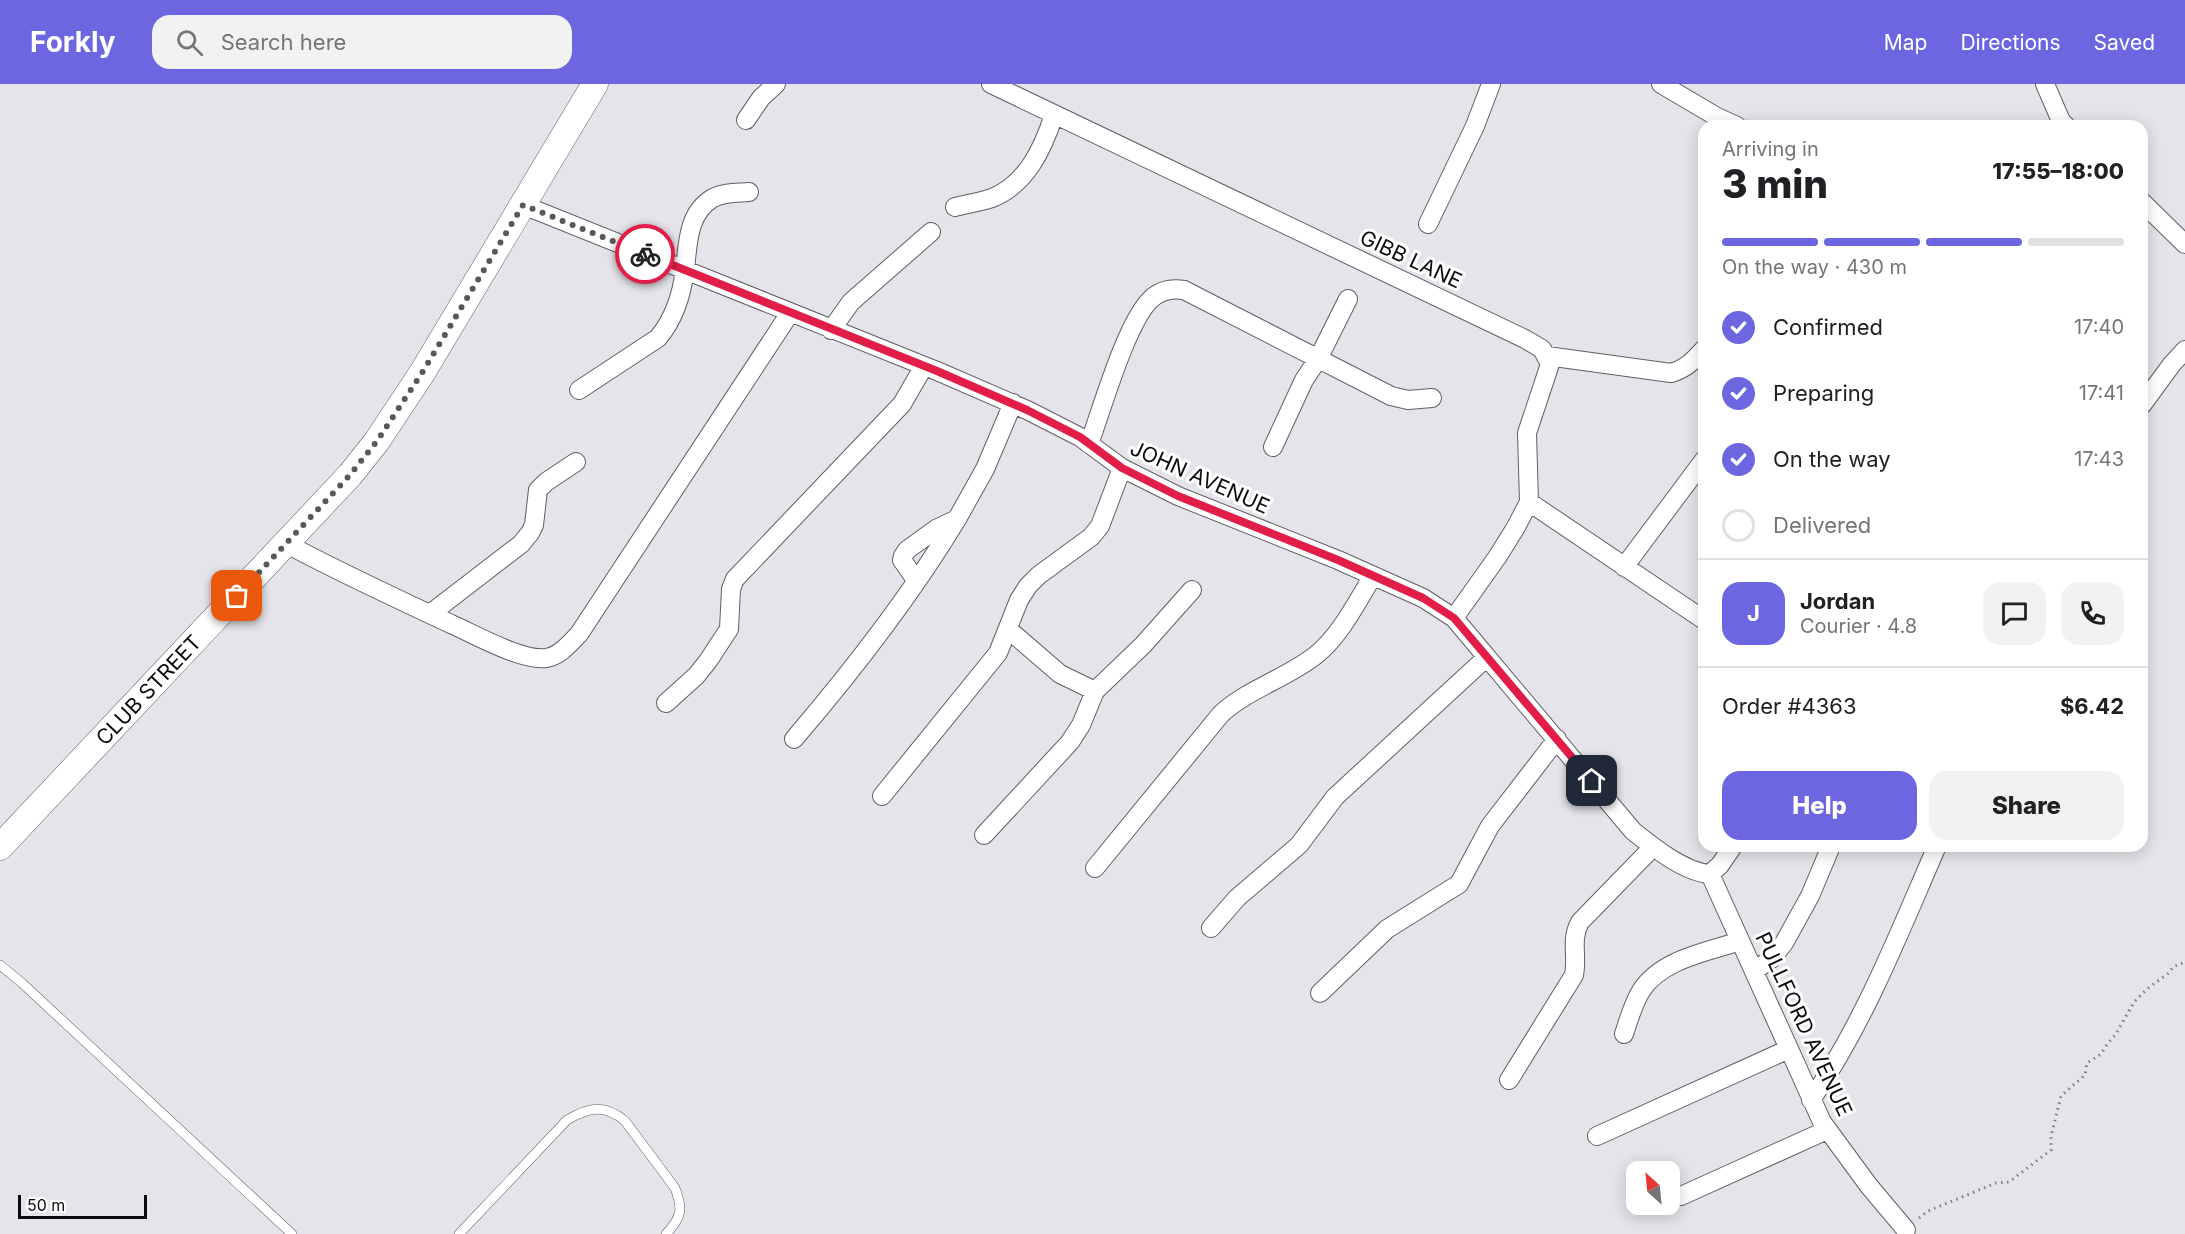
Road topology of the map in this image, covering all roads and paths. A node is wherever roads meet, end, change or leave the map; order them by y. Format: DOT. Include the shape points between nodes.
graph roads {
  1 [pos="595,84"];
  2 [pos="776,84"];
  3 [pos="991,84"];
  4 [pos="1491,84"];
  5 [pos="1661,84"];
  6 [pos="2045,84"];
  7 [pos="1023,91"];
  8 [pos="1054,114"];
  9 [pos="746,120"];
  10 [pos="1724,120"];
  11 [pos="2058,120"];
  12 [pos="750,192"];
  13 [pos="523,205"];
  14 [pos="955,207"];
  15 [pos="2148,208"];
  16 [pos="1428,224"];
  17 [pos="931,232"];
  18 [pos="2185,244"];
  19 [pos="685,270"];
  20 [pos="1348,299"];
  21 [pos="790,312"];
  22 [pos="831,330"];
  23 [pos="2185,350"];
  24 [pos="1698,355"];
  25 [pos="1547,356"];
  26 [pos="1318,359"];
  27 [pos="924,366"];
  28 [pos="579,390"];
  29 [pos="2148,397"];
  30 [pos="1432,398"];
  31 [pos="1013,404"];
  32 [pos="1089,444"];
  33 [pos="1273,447"];
  34 [pos="576,462"];
  35 [pos="1122,468"];
  36 [pos="1698,468"];
  37 [pos="1529,502"];
  38 [pos="957,519"];
  39 [pos="285,543"];
  40 [pos="1624,567"];
  41 [pos="1373,576"];
  42 [pos="916,580"];
  43 [pos="1192,590"];
  44 [pos="430,614"];
  45 [pos="1698,616"];
  46 [pos="1454,618"];
  47 [pos="1009,630"];
  48 [pos="1487,657"];
  49 [pos="1095,691"];
  50 [pos="666,703"];
  51 [pos="794,739"];
  52 [pos="1557,739"];
  53 [pos="882,796"];
  54 [pos="984,835"];
  55 [pos="0,847"];
  56 [pos="1653,847"];
  57 [pos="1728,852"];
  58 [pos="1828,852"];
  59 [pos="1933,852"];
  60 [pos="1095,868"];
  61 [pos="1710,874"];
  62 [pos="1212,928"];
  63 [pos="1740,940"];
  64 [pos="2185,962"];
  65 [pos="0,965"];
  66 [pos="1754,971"];
  67 [pos="1320,993"];
  68 [pos="1624,1034"];
  69 [pos="1789,1049"];
  70 [pos="1509,1080"];
  71 [pos="1811,1100"];
  72 [pos="1827,1130"];
  73 [pos="1597,1136"];
  74 [pos="1681,1196"];
  75 [pos="1906,1230"];
  76 [pos="292,1234"];
  77 [pos="459,1234"];
  78 [pos="666,1234"];
  1 -- 13 [label="main road, CLUB STREET"];
  2 -- 9 [label="street"];
  3 -- 7 [label="street, GIBB LANE"];
  4 -- 16 [label="street"];
  5 -- 10 [label="street"];
  6 -- 11 [label="street"];
  7 -- 8 [label="street, GIBB LANE"];
  8 -- 14 [label="street" via="1046,140 1020,179 992,198"];
  8 -- 25 [label="street, GIBB LANE" via="1506,329 1534,343"];
  12 -- 19 [label="street" via="723,194 703,206 691,229"];
  13 -- 19 [label="street, JOHN AVENUE"];
  13 -- 39 [label="main road, CLUB STREET" via="383,432 350,475"];
  15 -- 18 [label="street"];
  17 -- 22 [label="street" via="851,302"];
  19 -- 21 [label="street, JOHN AVENUE"];
  19 -- 28 [label="street" via="677,306 658,338"];
  20 -- 26 [label="street"];
  21 -- 22 [label="street, JOHN AVENUE"];
  21 -- 44 [label="street" via="579,634 564,649 548,657 527,656"];
  22 -- 27 [label="street, JOHN AVENUE"];
  23 -- 29 [label="street"];
  24 -- 25 [label="street" via="1671,373"];
  25 -- 37 [label="street" via="1549,371 1527,433"];
  26 -- 30 [label="street" via="1391,396 1408,400"];
  26 -- 32 [label="street" via="1184,290 1159,292 1149,300 1136,322"];
  26 -- 33 [label="street"];
  27 -- 31 [label="street, JOHN AVENUE"];
  27 -- 50 [label="street" via="902,404 735,579 729,629 696,676"];
  31 -- 32 [label="street, JOHN AVENUE"];
  31 -- 38 [label="street" via="985,469"];
  32 -- 35 [label="street, JOHN AVENUE"];
  34 -- 44 [label="street" via="537,490 534,525 522,544"];
  35 -- 41 [label="street, JOHN AVENUE" via="1178,496"];
  35 -- 47 [label="street" via="1100,526 1028,586"];
  36 -- 40 [label="street"];
  37 -- 40 [label="street"];
  37 -- 46 [label="street" via="1498,556"];
  38 -- 42 [label="street"];
  38 -- 42 [label="street" via="904,553 902,560"];
  39 -- 44 [label="street"];
  39 -- 55 [label="main road, CLUB STREET"];
  40 -- 45 [label="street"];
  41 -- 46 [label="street, JOHN AVENUE" via="1435,604"];
  41 -- 60 [label="street" via="1338,632 1317,653 1221,714"];
  42 -- 51 [label="street" via="839,687"];
  43 -- 49 [label="street"];
  46 -- 48 [label="street, JOHN AVENUE"];
  47 -- 49 [label="street" via="1060,674"];
  47 -- 53 [label="street" via="998,653"];
  48 -- 52 [label="street, JOHN AVENUE"];
  48 -- 62 [label="street" via="1335,797 1299,845 1237,898"];
  49 -- 54 [label="street" via="1070,742"];
  52 -- 56 [label="street, JOHN AVENUE" via="1622,819"];
  52 -- 67 [label="street" via="1484,835 1462,881 1387,929"];
  56 -- 61 [label="street, JOHN AVENUE" via="1690,868"];
  56 -- 70 [label="street" via="1580,922 1573,938 1574,975"];
  57 -- 61 [label="street"];
  58 -- 66 [label="street" via="1784,943"];
  59 -- 71 [label="street" via="1874,992 1849,1041"];
  61 -- 63 [label="street, PULLFORD AVENUE"];
  63 -- 66 [label="street, PULLFORD AVENUE"];
  63 -- 68 [label="street" via="1661,971 1640,994"];
  64 -- 75 [label="path" via="2173,967 2134,1002 2102,1054 2087,1063 2085,1075 2061,1096 2051,1150 2008,1182 1996,1183 1928,1211"];
  65 -- 76 [label="lane"];
  66 -- 69 [label="street, PULLFORD AVENUE"];
  69 -- 71 [label="street, PULLFORD AVENUE"];
  69 -- 73 [label="street"];
  71 -- 72 [label="street, PULLFORD AVENUE"];
  72 -- 74 [label="street"];
  72 -- 75 [label="street, PULLFORD AVENUE"];
  77 -- 78 [label="lane" via="567,1120 597,1108 615,1113 625,1121 675,1188 680,1215"];
}
